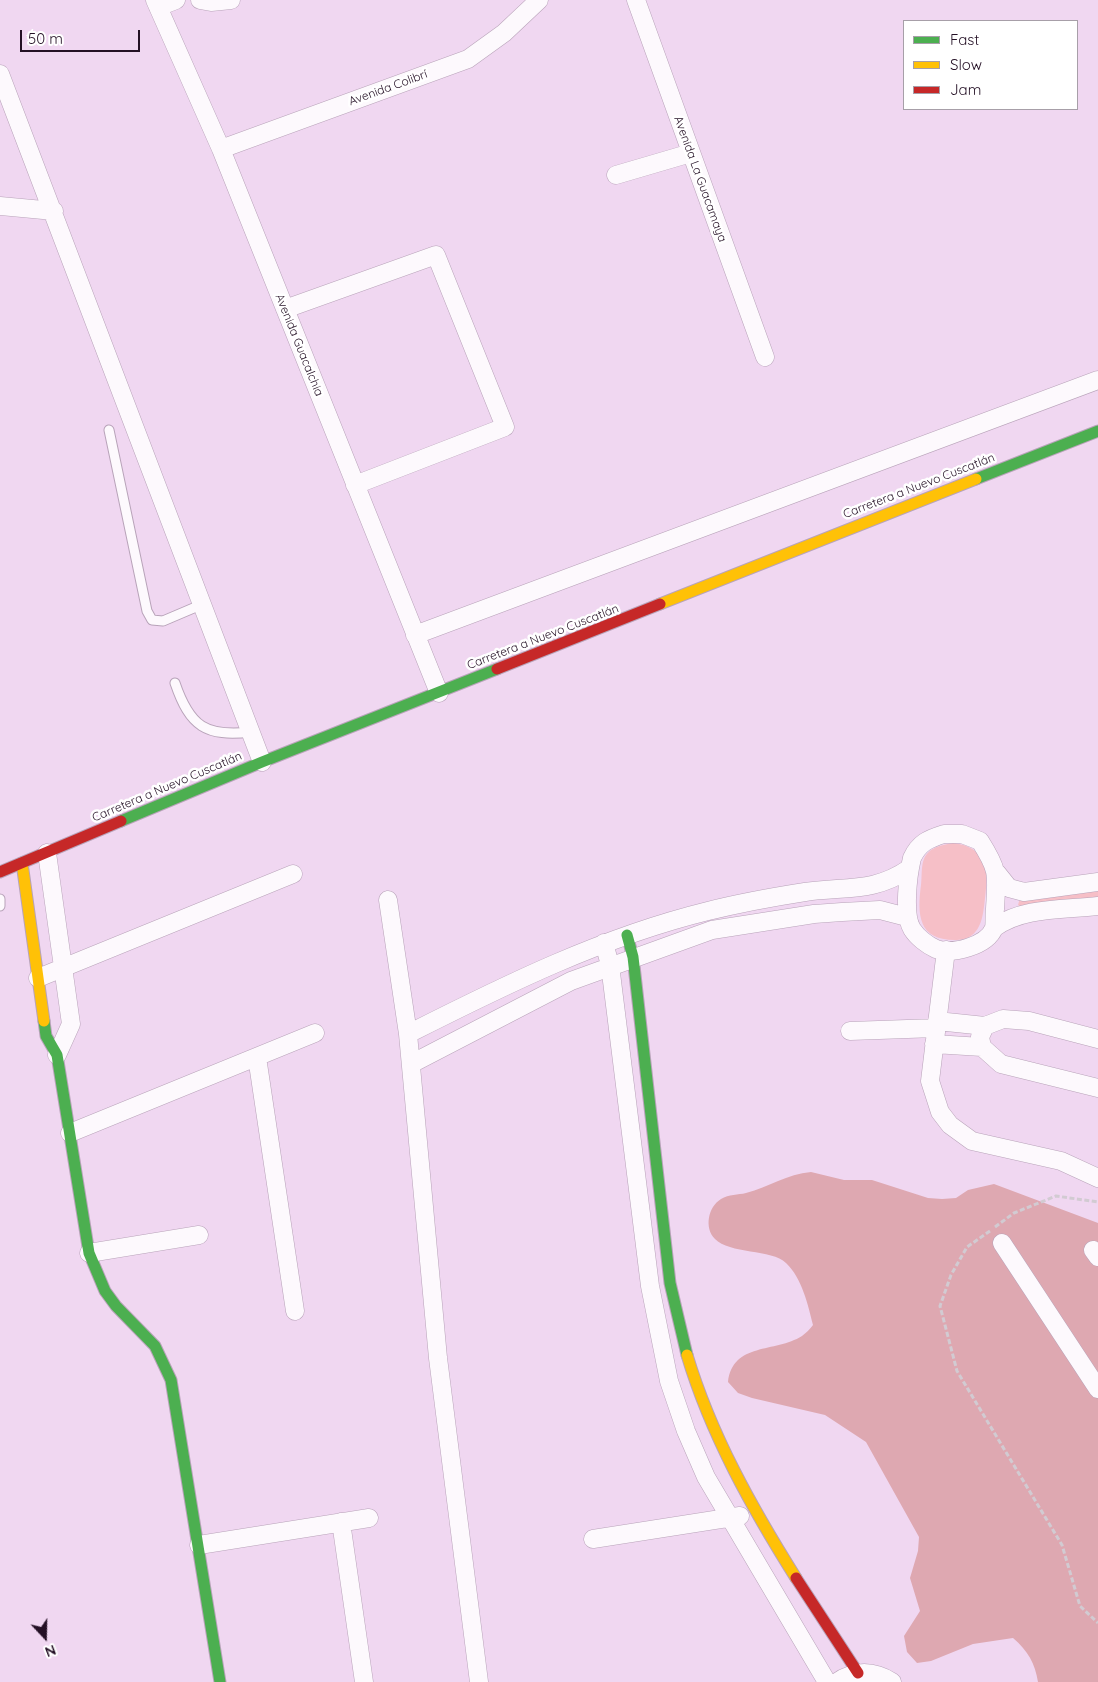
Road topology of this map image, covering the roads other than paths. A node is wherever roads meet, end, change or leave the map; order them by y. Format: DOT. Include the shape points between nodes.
graph roads {
  1 [pos="176,0"];
  2 [pos="200,0"];
  3 [pos="231,0"];
  4 [pos="539,0"];
  5 [pos="636,0"];
  6 [pos="156,3"];
  7 [pos="1,73"];
  8 [pos="221,149"];
  9 [pos="691,153"];
  10 [pos="616,175"];
  11 [pos="0,206"];
  12 [pos="54,211"];
  13 [pos="285,309"];
  14 [pos="765,357"];
  15 [pos="1098,380"];
  16 [pos="109,430"];
  17 [pos="1098,431"];
  18 [pos="355,485"];
  19 [pos="204,604"];
  20 [pos="415,635"];
  21 [pos="176,683"];
  22 [pos="439,693"];
  23 [pos="251,732"];
  24 [pos="262,762"];
  25 [pos="47,853"];
  26 [pos="22,863"];
  27 [pos="910,868"];
  28 [pos="0,872"];
  29 [pos="293,874"];
  30 [pos="997,874"];
  31 [pos="1098,882"];
  32 [pos="0,899"];
  33 [pos="388,900"];
  34 [pos="0,906"];
  35 [pos="1098,906"];
  36 [pos="907,917"];
  37 [pos="994,928"];
  38 [pos="627,935"];
  39 [pos="604,943"];
  40 [pos="946,950"];
  41 [pos="633,957"];
  42 [pos="610,965"];
  43 [pos="63,968"];
  44 [pos="38,978"];
  45 [pos="985,1026"];
  46 [pos="850,1031"];
  47 [pos="936,1031"];
  48 [pos="315,1033"];
  49 [pos="408,1034"];
  50 [pos="1098,1038"];
  51 [pos="982,1046"];
  52 [pos="57,1054"];
  53 [pos="257,1056"];
  54 [pos="412,1064"];
  55 [pos="1098,1088"];
  56 [pos="70,1133"];
  57 [pos="1098,1178"];
  58 [pos="199,1235"];
  59 [pos="1002,1243"];
  60 [pos="90,1253"];
  61 [pos="295,1311"];
  62 [pos="1098,1389"];
  63 [pos="758,1513"];
  64 [pos="369,1518"];
  65 [pos="730,1518"];
  66 [pos="342,1522"];
  67 [pos="592,1539"];
  68 [pos="199,1545"];
  69 [pos="858,1673"];
  70 [pos="220,1682"];
  71 [pos="364,1682"];
  72 [pos="479,1682"];
  73 [pos="827,1682"];
  74 [pos="837,1682"];
  75 [pos="892,1682"];
  1 -- 6 [label="street"];
  2 -- 3 [label="street"];
  4 -- 8 [label="street, Avenida Colibrí" via="504,33 468,59"];
  5 -- 9 [label="street, Avenida La Guacamaya"];
  6 -- 8 [label="street, Avenida Guacalchia"];
  7 -- 12 [label="street"];
  8 -- 13 [label="street, Avenida Guacalchia"];
  9 -- 10 [label="street"];
  9 -- 14 [label="street, Avenida La Guacamaya"];
  11 -- 12 [label="street"];
  12 -- 19 [label="street"];
  13 -- 18 [label="street, Avenida Guacalchia"];
  13 -- 18 [label="street" via="436,255 505,427"];
  15 -- 20 [label="street"];
  16 -- 19 [label="lane" via="147,611 152,620 163,621"];
  17 -- 22 [label="street, Carretera a Nuevo Cuscatlán"];
  18 -- 20 [label="street, Avenida Guacalchia"];
  19 -- 23 [label="street"];
  20 -- 22 [label="street, Avenida Guacalchia"];
  21 -- 23 [label="lane" via="180,697 198,723 209,731 226,734"];
  22 -- 24 [label="street, Carretera a Nuevo Cuscatlán"];
  23 -- 24 [label="street"];
  24 -- 25 [label="street, Carretera a Nuevo Cuscatlán"];
  25 -- 26 [label="street, Carretera a Nuevo Cuscatlán"];
  25 -- 43 [label="street"];
  26 -- 28 [label="street, Carretera a Nuevo Cuscatlán"];
  26 -- 44 [label="street"];
  27 -- 30 [label="street" via="916,849 926,839 962,834 980,841"];
  27 -- 36 [label="street"];
  27 -- 38 [label="street" via="894,879 874,886 806,892 708,911"];
  29 -- 43 [label="street"];
  30 -- 31 [label="street" via="1010,888 1024,892"];
  30 -- 37 [label="street"];
  32 -- 34 [label="lane"];
  33 -- 49 [label="street"];
  35 -- 37 [label="street" via="1024,914 1005,919"];
  36 -- 40 [label="street" via="918,937 936,949"];
  36 -- 41 [label="street" via="880,910 766,920 712,930"];
  37 -- 40 [label="street" via="977,943"];
  38 -- 39 [label="street"];
  38 -- 41 [label="street"];
  39 -- 42 [label="street"];
  39 -- 49 [label="street" via="524,976"];
  40 -- 47 [label="street"];
  41 -- 42 [label="street"];
  41 -- 63 [label="street" via="651,1131 678,1323 710,1421"];
  42 -- 54 [label="street" via="536,998"];
  42 -- 65 [label="street" via="657,1328 669,1381 686,1431 706,1477"];
  43 -- 44 [label="street"];
  43 -- 52 [label="street" via="71,1024"];
  44 -- 52 [label="street" via="46,1036"];
  45 -- 47 [label="street"];
  45 -- 50 [label="street" via="1003,1019 1029,1021"];
  45 -- 51 [label="street" via="980,1036"];
  46 -- 47 [label="street"];
  47 -- 51 [label="street"];
  47 -- 57 [label="street" via="930,1081 940,1112 950,1125 972,1141 1060,1161"];
  48 -- 53 [label="street"];
  49 -- 54 [label="street"];
  51 -- 55 [label="street" via="1001,1064"];
  52 -- 56 [label="street"];
  53 -- 56 [label="street"];
  53 -- 61 [label="street"];
  54 -- 72 [label="street" via="438,1358"];
  56 -- 60 [label="street"];
  58 -- 60 [label="street"];
  59 -- 62 [label="street"];
  60 -- 68 [label="street" via="104,1291 155,1346 171,1380"];
  63 -- 65 [label="street"];
  63 -- 69 [label="street"];
  64 -- 66 [label="street"];
  65 -- 67 [label="street"];
  65 -- 73 [label="street"];
  66 -- 68 [label="street"];
  66 -- 71 [label="street"];
  68 -- 70 [label="street"];
  69 -- 74 [label="street"];
  69 -- 75 [label="street" via="880,1676"];
}
